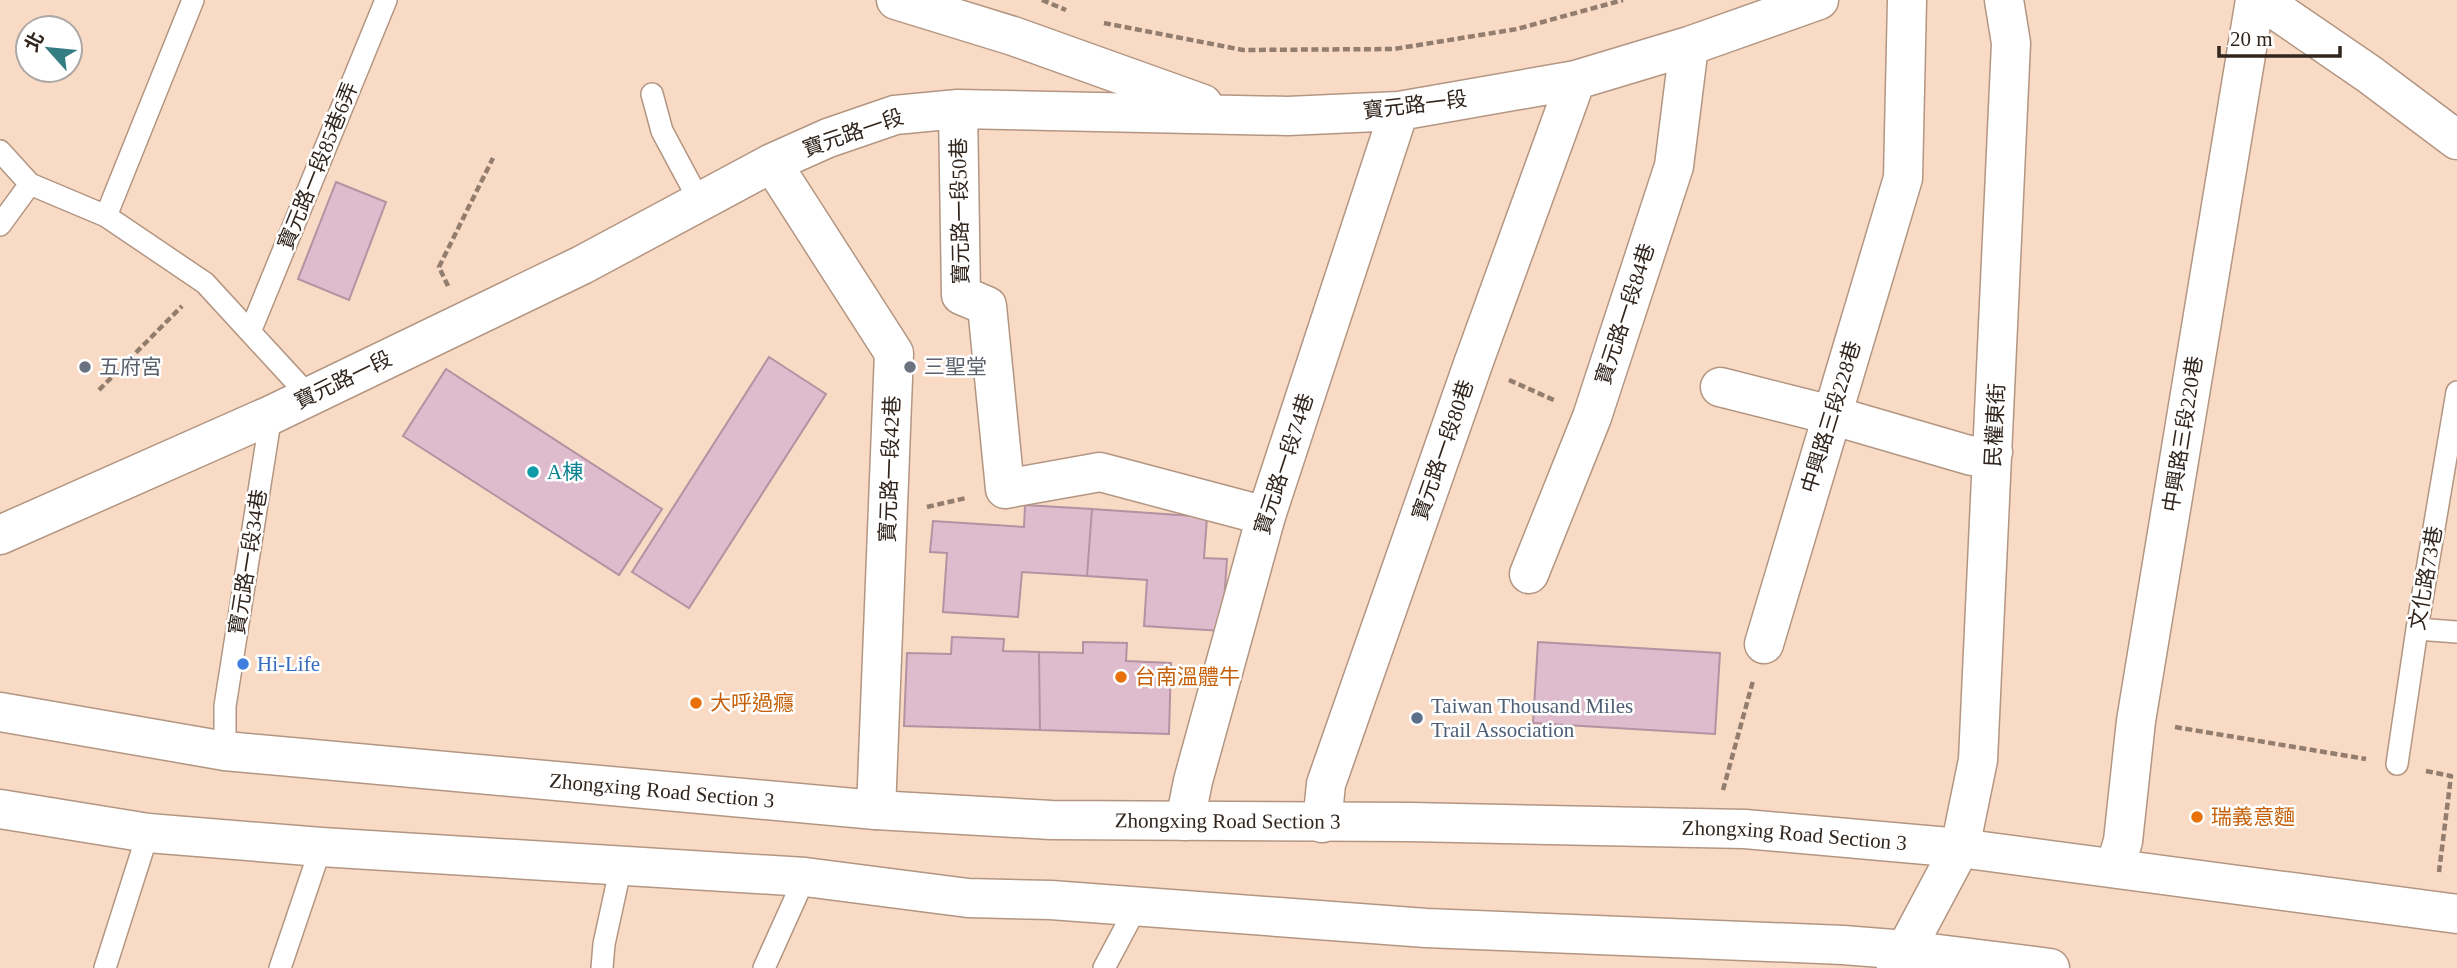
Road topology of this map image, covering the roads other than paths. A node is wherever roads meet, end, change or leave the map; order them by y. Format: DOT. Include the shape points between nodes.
graph roads {
  1 [pos="193,0"];
  2 [pos="386,0"];
  3 [pos="897,0"];
  4 [pos="1819,0"];
  5 [pos="1906,0"];
  6 [pos="2004,0"];
  7 [pos="2255,0"];
  8 [pos="2261,0"];
  9 [pos="1689,46"];
  10 [pos="1576,80"];
  11 [pos="652,94"];
  12 [pos="957,109"];
  13 [pos="1399,111"];
  14 [pos="1233,115"];
  15 [pos="2457,140"];
  16 [pos="0,151"];
  17 [pos="772,163"];
  18 [pos="30,184"];
  19 [pos="700,202"];
  20 [pos="106,216"];
  21 [pos="0,225"];
  22 [pos="250,332"];
  23 [pos="1720,387"];
  24 [pos="2457,392"];
  25 [pos="309,396"];
  26 [pos="271,415"];
  27 [pos="1831,415"];
  28 [pos="1993,452"];
  29 [pos="1266,516"];
  30 [pos="0,535"];
  31 [pos="1529,574"];
  32 [pos="2417,629"];
  33 [pos="2457,632"];
  34 [pos="1764,643"];
  35 [pos="0,712"];
  36 [pos="0,738"];
  37 [pos="149,739"];
  38 [pos="225,751"];
  39 [pos="2397,764"];
  40 [pos="0,809"];
  41 [pos="876,810"];
  42 [pos="1185,821"];
  43 [pos="1322,823"];
  44 [pos="149,833"];
  45 [pos="321,847"];
  46 [pos="1960,848"];
  47 [pos="621,866"];
  48 [pos="2115,868"];
  49 [pos="805,877"];
  50 [pos="1137,906"];
  51 [pos="2457,914"];
  52 [pos="1901,959"];
  53 [pos="105,968"];
  54 [pos="280,968"];
  55 [pos="602,968"];
  56 [pos="764,968"];
  57 [pos="1104,968"];
  58 [pos="2050,968"];
  1 -- 20 [label="lane"];
  2 -- 22 [label="lane, 寶元路一段85巷6弄"];
  3 -- 14 [label="street" via="1013,36"];
  4 -- 9 [label="street, 寶元路一段"];
  5 -- 27 [label="street, 中興路三段228巷" via="1903,178"];
  6 -- 28 [label="street, 民權東街" via="2011,43"];
  7 -- 48 [label="street, 中興路三段220巷" via="2136,722 2123,841"];
  8 -- 15 [label="street"];
  9 -- 10 [label="street, 寶元路一段"];
  9 -- 31 [label="street, 寶元路一段84巷" via="1674,166 1591,417"];
  10 -- 13 [label="street, 寶元路一段"];
  10 -- 43 [label="street, 寶元路一段80巷" via="1325,784"];
  11 -- 19 [label="lane" via="662,131"];
  12 -- 14 [label="street, 寶元路一段"];
  12 -- 17 [label="street, 寶元路一段" via="895,115"];
  12 -- 29 [label="street, 寶元路一段50巷" via="961,295 987,306 1005,489 1100,472"];
  13 -- 14 [label="street, 寶元路一段"];
  13 -- 29 [label="street, 寶元路一段74巷"];
  16 -- 18 [label="lane"];
  17 -- 19 [label="street, 寶元路一段"];
  17 -- 41 [label="street, 寶元路一段42巷" via="894,353"];
  18 -- 20 [label="lane"];
  18 -- 21 [label="lane"];
  19 -- 25 [label="street, 寶元路一段" via="582,265"];
  20 -- 22 [label="lane" via="205,283"];
  22 -- 25 [label="lane"];
  23 -- 27 [label="street"];
  24 -- 32 [label="lane, 文化路73巷"];
  25 -- 26 [label="street, 寶元路一段"];
  26 -- 30 [label="street, 寶元路一段"];
  26 -- 38 [label="lane, 寶元路一段34巷" via="225,706"];
  27 -- 28 [label="street" via="1972,456"];
  27 -- 34 [label="street, 中興路三段228巷"];
  28 -- 46 [label="street, 民權東街" via="1978,760"];
  29 -- 42 [label="street, 寶元路一段74巷"];
  32 -- 33 [label="lane"];
  32 -- 39 [label="lane, 文化路73巷"];
  35 -- 37 [label="street, Zhongxing Road Section 3"];
  36 -- 37 [label="street" via="102,757 127,753"];
  37 -- 38 [label="street, Zhongxing Road Section 3"];
  38 -- 41 [label="street, Zhongxing Road Section 3"];
  40 -- 44 [label="street"];
  41 -- 42 [label="street, Zhongxing Road Section 3" via="1051,820"];
  42 -- 43 [label="street, Zhongxing Road Section 3"];
  43 -- 46 [label="street, Zhongxing Road Section 3" via="1712,828"];
  44 -- 45 [label="street"];
  44 -- 53 [label="lane"];
  45 -- 47 [label="street"];
  45 -- 54 [label="lane"];
  46 -- 48 [label="street, Zhongxing Road Section 3"];
  46 -- 52 [label="street, 民權東街"];
  47 -- 49 [label="street"];
  47 -- 55 [label="lane"];
  48 -- 51 [label="street, Zhongxing Road Section 3"];
  49 -- 50 [label="street" via="968,898"];
  49 -- 56 [label="lane"];
  50 -- 52 [label="street"];
  50 -- 57 [label="lane"];
  52 -- 58 [label="street"];
}
